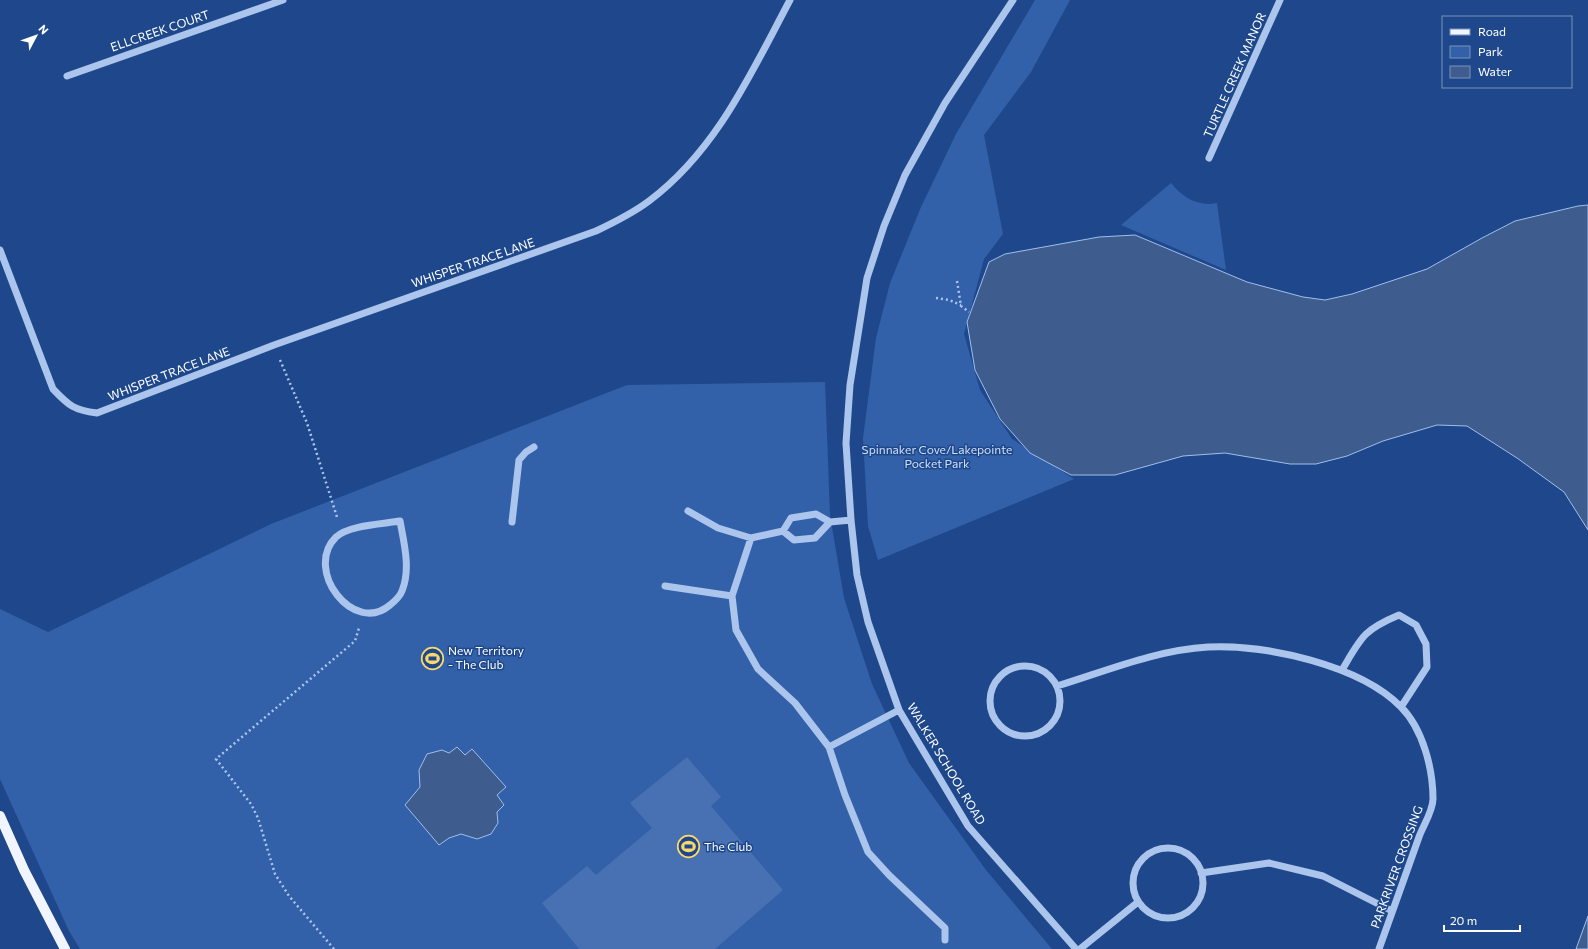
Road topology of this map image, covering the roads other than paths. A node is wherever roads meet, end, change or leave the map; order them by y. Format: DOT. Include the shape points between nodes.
graph roads {
  1 [pos="284,0"];
  2 [pos="790,0"];
  3 [pos="1013,0"];
  4 [pos="1280,0"];
  5 [pos="67,76"];
  6 [pos="1210,158"];
  7 [pos="0,250"];
  8 [pos="534,447"];
  9 [pos="688,511"];
  10 [pos="850,520"];
  11 [pos="512,522"];
  12 [pos="830,522"];
  13 [pos="783,531"];
  14 [pos="751,538"];
  15 [pos="666,586"];
  16 [pos="732,596"];
  17 [pos="363,612"];
  18 [pos="1342,670"];
  19 [pos="1057,686"];
  20 [pos="1401,707"];
  21 [pos="899,710"];
  22 [pos="829,747"];
  23 [pos="0,816"];
  24 [pos="1201,873"];
  25 [pos="1138,902"];
  26 [pos="1392,911"];
  27 [pos="945,940"];
  28 [pos="65,949"];
  29 [pos="1076,949"];
  30 [pos="1080,949"];
  31 [pos="1379,949"];
  1 -- 5 [label="street, ELLCREEK COURT"];
  2 -- 7 [label="street, WHISPER TRACE LANE" via="732,108 715,134 673,181 624,218 596,231 274,345 97,413 80,411 68,405 53,389"];
  3 -- 10 [label="street, WALKER SCHOOL ROAD" via="945,103 906,175 884,226 867,278 849,392 846,442"];
  4 -- 6 [label="street, TURTLE CREEK MANOR"];
  8 -- 11 [label="street" via="519,460"];
  9 -- 14 [label="street" via="718,528"];
  10 -- 12 [label="street"];
  10 -- 21 [label="street, WALKER SCHOOL ROAD" via="857,575 868,622"];
  12 -- 13 [label="street" via="816,514 791,518"];
  12 -- 13 [label="street" via="815,538 794,540"];
  13 -- 14 [label="street"];
  14 -- 16 [label="street"];
  15 -- 16 [label="street"];
  16 -- 22 [label="street" via="736,630 758,669 796,703"];
  17 -- 17 [label="street" via="375,612 387,607 402,591 406,566 400,521 349,529 336,537 326,553 325,568 338,598 348,606"];
  18 -- 19 [label="street, PARKRIVER CROSSING" via="1255,649 1208,647 1156,655"];
  18 -- 20 [label="street, PARKRIVER CROSSING" via="1370,684"];
  18 -- 20 [label="street" via="1360,639 1376,625 1399,615 1416,625 1426,644 1427,667"];
  19 -- 19 [label="street" via="1042,670 1021,666 1011,669 995,683 991,694 994,717 1002,727 1012,733 1024,736 1046,730 1055,721 1060,710 1061,698"];
  20 -- 26 [label="street, PARKRIVER CROSSING" via="1418,731 1428,756 1433,800"];
  21 -- 22 [label="street"];
  21 -- 29 [label="street, WALKER SCHOOL ROAD" via="968,826"];
  22 -- 27 [label="street" via="868,852 888,875 945,928"];
  23 -- 28 [label="main road" via="24,870"];
  24 -- 25 [label="street" via="1201,895 1196,905 1187,913 1172,918 1155,916"];
  24 -- 25 [label="street" via="1187,854 1170,849 1153,851 1143,858 1134,874 1133,891"];
  24 -- 26 [label="street" via="1269,863 1323,876"];
  25 -- 30 [label="street"];
  26 -- 31 [label="street, PARKRIVER CROSSING"];
}
